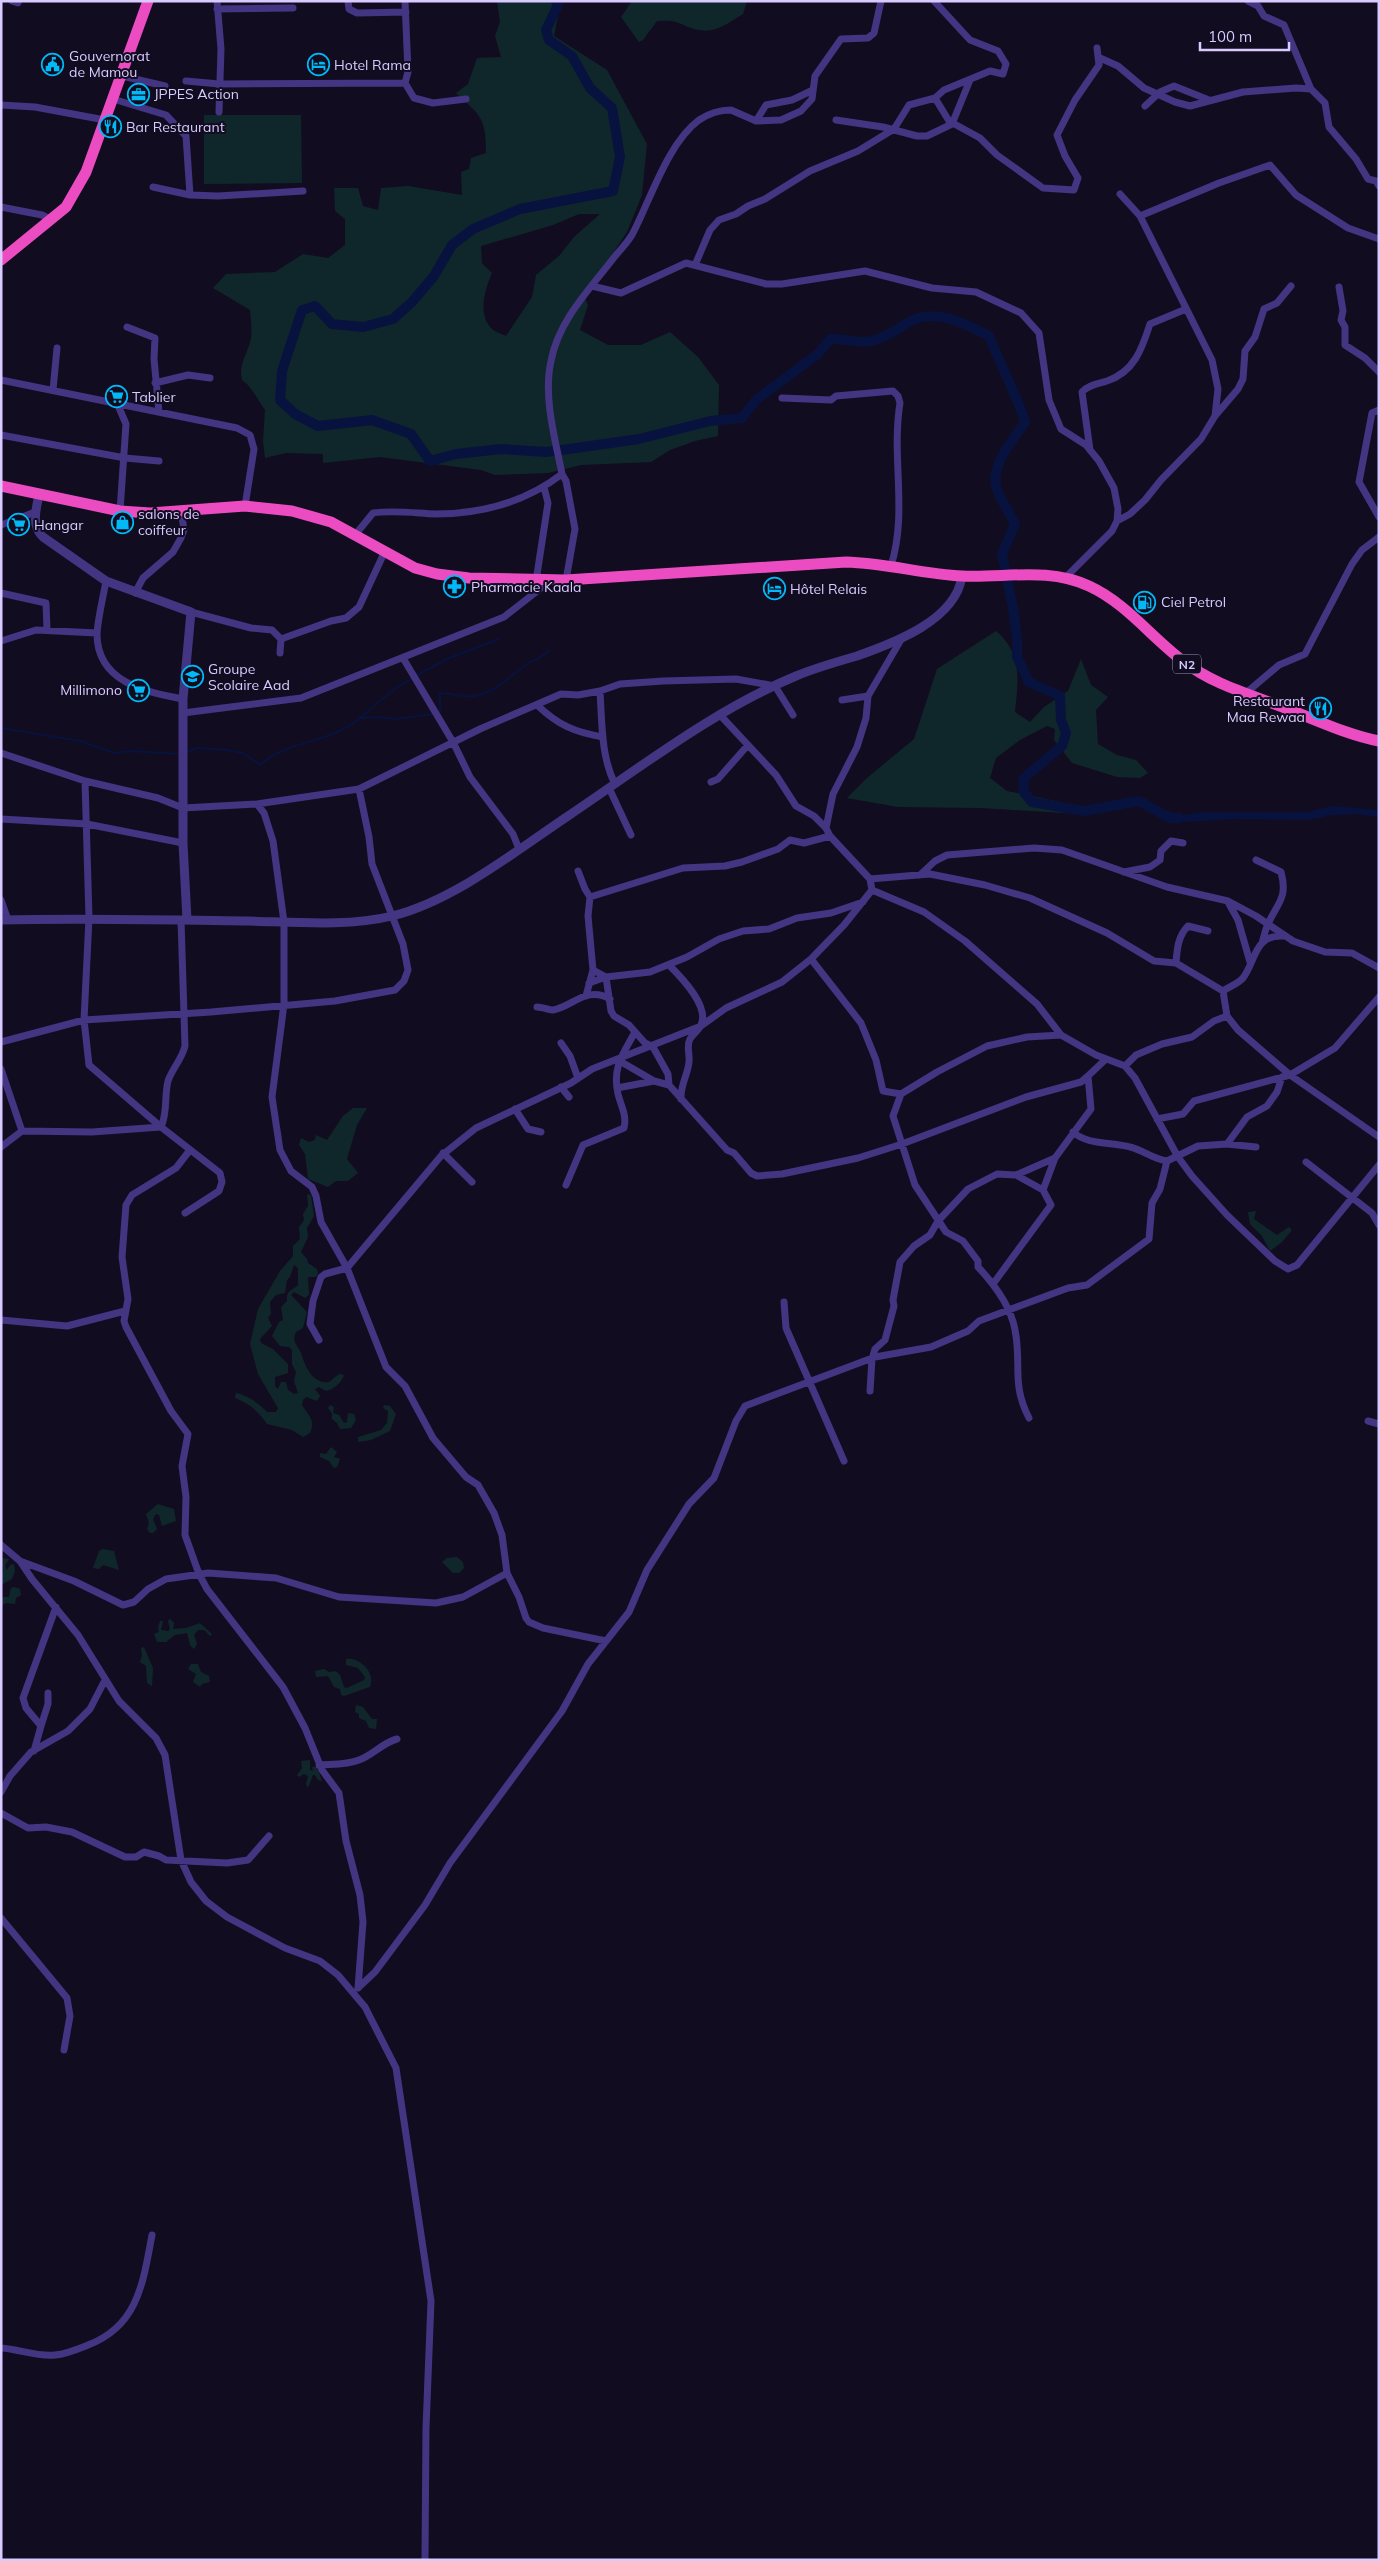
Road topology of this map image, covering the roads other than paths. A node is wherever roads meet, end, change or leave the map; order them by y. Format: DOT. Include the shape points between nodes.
graph roads {
  1 [pos="348,1"];
  2 [pos="405,1"];
  3 [pos="881,1"];
  4 [pos="934,1"];
  5 [pos="1248,1"];
  6 [pos="144,2"];
  7 [pos="217,5"];
  8 [pos="293,8"];
  9 [pos="406,12"];
  10 [pos="1097,48"];
  11 [pos="1100,58"];
  12 [pos="122,76"];
  13 [pos="970,80"];
  14 [pos="186,81"];
  15 [pos="405,83"];
  16 [pos="219,84"];
  17 [pos="166,86"];
  18 [pos="1311,89"];
  19 [pos="813,90"];
  20 [pos="1157,95"];
  21 [pos="935,98"];
  22 [pos="466,99"];
  23 [pos="113,100"];
  24 [pos="1210,100"];
  25 [pos="1,105"];
  26 [pos="1145,106"];
  27 [pos="219,112"];
  28 [pos="105,120"];
  29 [pos="836,120"];
  30 [pos="756,121"];
  31 [pos="952,124"];
  32 [pos="894,130"];
  33 [pos="1379,186"];
  34 [pos="153,187"];
  35 [pos="303,191"];
  36 [pos="1120,194"];
  37 [pos="190,195"];
  38 [pos="1,207"];
  39 [pos="1140,216"];
  40 [pos="52,220"];
  41 [pos="1379,238"];
  42 [pos="1,260"];
  43 [pos="694,265"];
  44 [pos="592,286"];
  45 [pos="1291,286"];
  46 [pos="1339,287"];
  47 [pos="1186,309"];
  48 [pos="127,327"];
  49 [pos="57,348"];
  50 [pos="1379,372"];
  51 [pos="210,378"];
  52 [pos="1,380"];
  53 [pos="155,383"];
  54 [pos="52,390"];
  55 [pos="782,398"];
  56 [pos="117,403"];
  57 [pos="1379,410"];
  58 [pos="159,412"];
  59 [pos="1215,416"];
  60 [pos="1,435"];
  61 [pos="1090,450"];
  62 [pos="125,458"];
  63 [pos="159,461"];
  64 [pos="562,474"];
  65 [pos="1,486"];
  66 [pos="544,487"];
  67 [pos="39,495"];
  68 [pos="245,506"];
  69 [pos="181,510"];
  70 [pos="120,511"];
  71 [pos="35,512"];
  72 [pos="1379,517"];
  73 [pos="1117,521"];
  74 [pos="1,525"];
  75 [pos="355,535"];
  76 [pos="1379,537"];
  77 [pos="385,552"];
  78 [pos="891,566"];
  79 [pos="962,576"];
  80 [pos="1066,577"];
  81 [pos="566,580"];
  82 [pos="106,581"];
  83 [pos="536,581"];
  84 [pos="550,581"];
  85 [pos="135,592"];
  86 [pos="1,593"];
  87 [pos="191,612"];
  88 [pos="47,630"];
  89 [pos="97,633"];
  90 [pos="903,638"];
  91 [pos="281,639"];
  92 [pos="1,642"];
  93 [pos="280,653"];
  94 [pos="403,658"];
  95 [pos="775,686"];
  96 [pos="600,691"];
  97 [pos="1246,693"];
  98 [pos="868,696"];
  99 [pos="183,699"];
  100 [pos="842,700"];
  101 [pos="536,705"];
  102 [pos="720,715"];
  103 [pos="793,715"];
  104 [pos="183,717"];
  105 [pos="603,737"];
  106 [pos="1379,741"];
  107 [pos="453,742"];
  108 [pos="748,745"];
  109 [pos="1,753"];
  110 [pos="85,781"];
  111 [pos="711,782"];
  112 [pos="612,786"];
  113 [pos="359,789"];
  114 [pos="257,804"];
  115 [pos="183,808"];
  116 [pos="1,819"];
  117 [pos="87,824"];
  118 [pos="826,828"];
  119 [pos="632,835"];
  120 [pos="830,836"];
  121 [pos="183,843"];
  122 [pos="1183,843"];
  123 [pos="519,849"];
  124 [pos="1256,860"];
  125 [pos="578,871"];
  126 [pos="1124,872"];
  127 [pos="920,875"];
  128 [pos="870,879"];
  129 [pos="872,890"];
  130 [pos="590,897"];
  131 [pos="1,900"];
  132 [pos="864,902"];
  133 [pos="1228,902"];
  134 [pos="391,916"];
  135 [pos="89,918"];
  136 [pos="5,920"];
  137 [pos="184,920"];
  138 [pos="284,922"];
  139 [pos="1268,924"];
  140 [pos="1208,930"];
  141 [pos="1284,936"];
  142 [pos="1262,943"];
  143 [pos="811,959"];
  144 [pos="1250,962"];
  145 [pos="1176,963"];
  146 [pos="669,965"];
  147 [pos="1378,965"];
  148 [pos="593,970"];
  149 [pos="606,977"];
  150 [pos="589,983"];
  151 [pos="1223,991"];
  152 [pos="586,996"];
  153 [pos="1379,997"];
  154 [pos="610,999"];
  155 [pos="284,1004"];
  156 [pos="537,1006"];
  157 [pos="186,1014"];
  158 [pos="1227,1016"];
  159 [pos="84,1020"];
  160 [pos="701,1026"];
  161 [pos="635,1032"];
  162 [pos="1061,1036"];
  163 [pos="1,1042"];
  164 [pos="560,1043"];
  165 [pos="653,1047"];
  166 [pos="1106,1059"];
  167 [pos="618,1060"];
  168 [pos="1125,1066"];
  169 [pos="1,1070"];
  170 [pos="1290,1075"];
  171 [pos="1088,1076"];
  172 [pos="1282,1077"];
  173 [pos="578,1078"];
  174 [pos="654,1081"];
  175 [pos="669,1085"];
  176 [pos="561,1087"];
  177 [pos="617,1088"];
  178 [pos="901,1094"];
  179 [pos="569,1097"];
  180 [pos="680,1099"];
  181 [pos="515,1109"];
  182 [pos="1157,1119"];
  183 [pos="161,1127"];
  184 [pos="22,1131"];
  185 [pos="541,1132"];
  186 [pos="1073,1132"];
  187 [pos="1379,1138"];
  188 [pos="902,1144"];
  189 [pos="1227,1144"];
  190 [pos="1,1147"];
  191 [pos="1256,1147"];
  192 [pos="190,1150"];
  193 [pos="443,1153"];
  194 [pos="1178,1157"];
  195 [pos="1055,1158"];
  196 [pos="1167,1161"];
  197 [pos="1306,1162"];
  198 [pos="1379,1165"];
  199 [pos="1016,1174"];
  200 [pos="472,1182"];
  201 [pos="566,1185"];
  202 [pos="1043,1190"];
  203 [pos="1352,1196"];
  204 [pos="185,1213"];
  205 [pos="938,1221"];
  206 [pos="1379,1225"];
  207 [pos="946,1232"];
  208 [pos="930,1235"];
  209 [pos="347,1268"];
  210 [pos="993,1284"];
  211 [pos="784,1302"];
  212 [pos="1008,1311"];
  213 [pos="126,1312"];
  214 [pos="1,1320"];
  215 [pos="319,1340"];
  216 [pos="872,1359"];
  217 [pos="809,1382"];
  218 [pos="870,1391"];
  219 [pos="1029,1418"];
  220 [pos="1368,1421"];
  221 [pos="1379,1424"];
  222 [pos="844,1461"];
  223 [pos="1,1545"];
  224 [pos="20,1560"];
  225 [pos="199,1574"];
  226 [pos="504,1575"];
  227 [pos="56,1607"];
  228 [pos="606,1641"];
  229 [pos="105,1680"];
  230 [pos="48,1693"];
  231 [pos="40,1726"];
  232 [pos="397,1739"];
  233 [pos="34,1750"];
  234 [pos="319,1765"];
  235 [pos="1,1792"];
  236 [pos="1,1813"];
  237 [pos="269,1836"];
  238 [pos="181,1860"];
  239 [pos="1,1918"];
  240 [pos="358,1988"];
  241 [pos="358,1998"];
  242 [pos="64,2050"];
  243 [pos="152,2235"];
  244 [pos="1,2348"];
  245 [pos="424,2560"];
  1 -- 9 [label="street" via="348,9 357,13"];
  2 -- 9 [label="street"];
  3 -- 19 [label="street" via="874,33 868,38 841,39 815,76"];
  4 -- 13 [label="street" via="960,32 970,40 998,51 1006,64 1003,74 990,72"];
  5 -- 18 [label="street" via="1258,6 1264,16 1284,25"];
  6 -- 12 [label="highway"];
  7 -- 8 [label="street"];
  7 -- 16 [label="street" via="221,49"];
  9 -- 15 [label="street" via="408,72"];
  10 -- 11 [label="street"];
  11 -- 20 [label="street" via="1118,66"];
  11 -- 31 [label="street" via="1100,65 1075,100 1057,136 1078,178 1074,190 1043,188 980,138"];
  12 -- 17 [label="street"];
  12 -- 23 [label="highway"];
  13 -- 21 [label="street" via="944,90"];
  13 -- 31 [label="street"];
  14 -- 16 [label="street"];
  15 -- 16 [label="street"];
  15 -- 22 [label="street" via="414,98 433,103"];
  16 -- 27 [label="street"];
  18 -- 24 [label="street" via="1258,91"];
  18 -- 33 [label="street" via="1325,103 1329,127 1368,179 1376,181"];
  19 -- 30 [label="street" via="804,96 766,105"];
  19 -- 30 [label="street" via="812,99 801,111 781,120"];
  20 -- 24 [label="street" via="1190,106"];
  20 -- 24 [label="street" via="1180,86"];
  20 -- 26 [label="street"];
  21 -- 31 [label="street"];
  21 -- 32 [label="street" via="909,105"];
  23 -- 28 [label="highway"];
  23 -- 37 [label="street" via="166,115 186,136"];
  25 -- 28 [label="street"];
  28 -- 40 [label="highway" via="86,172 66,207"];
  29 -- 32 [label="street"];
  30 -- 44 [label="street" via="731,110 716,112 699,120 680,141 649,197 634,233"];
  31 -- 32 [label="street" via="927,136"];
  32 -- 43 [label="street" via="849,157 810,171 765,199 719,220 706,238"];
  34 -- 37 [label="street"];
  35 -- 37 [label="street"];
  36 -- 39 [label="street"];
  38 -- 40 [label="street"];
  39 -- 41 [label="street" via="1270,165 1296,195 1348,228"];
  39 -- 47 [label="street"];
  40 -- 42 [label="highway"];
  43 -- 44 [label="street" via="686,263 621,293"];
  43 -- 61 [label="street" via="766,284 864,271 932,288 976,292 1021,313 1039,333 1049,400 1061,429"];
  44 -- 64 [label="street" via="558,334 550,362 550,408"];
  45 -- 59 [label="street" via="1277,303 1264,309 1255,337 1245,351 1243,379"];
  46 -- 50 [label="street" via="1344,311 1340,320 1344,327 1345,345"];
  47 -- 59 [label="street" via="1212,360 1218,390"];
  47 -- 61 [label="street" via="1150,324 1134,363 1110,380 1082,392"];
  48 -- 53 [label="street" via="155,338"];
  49 -- 54 [label="street"];
  51 -- 53 [label="street" via="188,375"];
  52 -- 54 [label="street"];
  53 -- 58 [label="street"];
  54 -- 56 [label="street"];
  55 -- 78 [label="street" via="831,400 836,396 893,391 898,396 896,466 900,514"];
  56 -- 58 [label="street"];
  56 -- 62 [label="street" via="126,424"];
  57 -- 72 [label="street" via="1372,413 1359,482"];
  58 -- 68 [label="street" via="238,428 250,435 254,449"];
  59 -- 73 [label="street" via="1201,439 1145,500"];
  60 -- 62 [label="street"];
  61 -- 73 [label="street" via="1114,488"];
  62 -- 63 [label="street"];
  62 -- 70 [label="street"];
  64 -- 66 [label="street"];
  64 -- 81 [label="street" via="575,529"];
  65 -- 67 [label="highway, N2"];
  66 -- 75 [label="street" via="495,508 469,513 373,513"];
  66 -- 83 [label="street" via="548,503"];
  67 -- 70 [label="highway, N2"];
  67 -- 71 [label="street"];
  68 -- 69 [label="highway, N2"];
  68 -- 75 [label="highway, N2" via="302,513 331,522"];
  69 -- 70 [label="highway, N2"];
  69 -- 85 [label="street" via="184,530 181,538 173,552 143,578"];
  71 -- 74 [label="street"];
  71 -- 82 [label="street" via="39,534"];
  73 -- 80 [label="street" via="1112,532"];
  75 -- 77 [label="highway, N2"];
  76 -- 97 [label="street" via="1362,550 1352,564 1305,654 1279,665"];
  77 -- 83 [label="highway, N2" via="415,568 437,574"];
  77 -- 91 [label="street" via="359,607 346,618 331,620"];
  78 -- 79 [label="highway, N2"];
  78 -- 81 [label="highway, N2" via="846,562"];
  79 -- 80 [label="highway, N2" via="1035,573"];
  79 -- 90 [label="street" via="957,595 932,620"];
  80 -- 97 [label="highway, N2" via="1089,585 1117,602 1164,646 1197,671"];
  81 -- 84 [label="highway, N2"];
  82 -- 85 [label="street"];
  82 -- 89 [label="street"];
  83 -- 84 [label="highway, N2"];
  84 -- 94 [label="street" via="504,617"];
  85 -- 87 [label="street"];
  86 -- 88 [label="street" via="46,603"];
  87 -- 91 [label="street" via="272,630"];
  87 -- 99 [label="street"];
  88 -- 89 [label="street"];
  88 -- 92 [label="street" via="20,634"];
  89 -- 99 [label="street" via="102,659 117,677 138,690"];
  90 -- 95 [label="street"];
  90 -- 98 [label="street"];
  91 -- 93 [label="street"];
  94 -- 104 [label="street" via="301,698"];
  94 -- 107 [label="street"];
  95 -- 96 [label="street" via="736,679 663,681 620,684"];
  95 -- 102 [label="street"];
  95 -- 103 [label="street"];
  96 -- 101 [label="street" via="561,694"];
  96 -- 105 [label="street"];
  97 -- 106 [label="highway, N2"];
  98 -- 100 [label="street"];
  98 -- 118 [label="street" via="866,718 857,747 833,794"];
  99 -- 104 [label="street"];
  101 -- 105 [label="street" via="549,717 576,732"];
  101 -- 107 [label="street"];
  102 -- 108 [label="street"];
  102 -- 112 [label="street"];
  104 -- 115 [label="street"];
  105 -- 112 [label="street"];
  107 -- 113 [label="street"];
  107 -- 123 [label="street" via="470,776 513,834"];
  108 -- 111 [label="street" via="718,779"];
  108 -- 118 [label="street" via="776,775 796,806 814,816"];
  109 -- 110 [label="street"];
  110 -- 115 [label="street" via="158,798"];
  110 -- 117 [label="street"];
  112 -- 119 [label="street"];
  112 -- 123 [label="street"];
  113 -- 114 [label="street"];
  113 -- 134 [label="street" via="372,864"];
  114 -- 115 [label="street"];
  114 -- 138 [label="street" via="264,812 273,841"];
  115 -- 121 [label="street"];
  116 -- 117 [label="street"];
  117 -- 121 [label="street"];
  117 -- 135 [label="street"];
  118 -- 120 [label="street"];
  120 -- 128 [label="street"];
  120 -- 130 [label="street" via="804,843 790,840 778,849 742,862 683,868"];
  121 -- 137 [label="street"];
  122 -- 126 [label="street" via="1171,840 1161,851 1160,860 1150,867"];
  123 -- 134 [label="street" via="424,906"];
  124 -- 139 [label="street" via="1281,872 1284,884 1283,900"];
  125 -- 130 [label="street"];
  126 -- 127 [label="street" via="1062,850 1034,848 947,855 935,860"];
  126 -- 133 [label="street" via="1190,894"];
  127 -- 128 [label="street"];
  127 -- 145 [label="street" via="930,874 985,885 1030,898 1107,933 1154,961"];
  128 -- 129 [label="street"];
  129 -- 132 [label="street"];
  129 -- 162 [label="street" via="924,912 965,941 1037,1004"];
  130 -- 148 [label="street" via="588,916"];
  131 -- 136 [label="street"];
  132 -- 143 [label="street"];
  132 -- 146 [label="street" via="831,913 797,918 769,929 743,931 719,939"];
  133 -- 139 [label="street"];
  133 -- 144 [label="street" via="1238,920"];
  134 -- 138 [label="street" via="364,921"];
  134 -- 155 [label="street" via="403,944 408,970 404,982 395,990"];
  135 -- 136 [label="street"];
  135 -- 137 [label="street"];
  135 -- 159 [label="street"];
  137 -- 138 [label="street"];
  137 -- 157 [label="street"];
  138 -- 155 [label="street"];
  139 -- 141 [label="street"];
  139 -- 142 [label="street"];
  140 -- 145 [label="street" via="1188,926 1178,945"];
  141 -- 142 [label="street" via="1269,938"];
  141 -- 147 [label="street" via="1325,952 1352,953"];
  142 -- 144 [label="street"];
  143 -- 160 [label="street" via="782,982 726,1008"];
  143 -- 178 [label="street" via="861,1023 876,1060 883,1092"];
  144 -- 151 [label="street" via="1243,978"];
  145 -- 151 [label="street"];
  146 -- 149 [label="street" via="650,972"];
  146 -- 160 [label="street" via="697,1001 702,1012"];
  148 -- 149 [label="street"];
  148 -- 150 [label="street"];
  149 -- 150 [label="street"];
  149 -- 154 [label="street"];
  150 -- 152 [label="street"];
  151 -- 158 [label="street"];
  152 -- 154 [label="street" via="602,994"];
  152 -- 156 [label="street" via="553,1010"];
  153 -- 170 [label="street" via="1335,1048"];
  154 -- 161 [label="street" via="614,1016"];
  155 -- 157 [label="street"];
  155 -- 209 [label="street" via="272,1097 279,1143 291,1171 312,1187 321,1222"];
  157 -- 159 [label="street"];
  157 -- 183 [label="street" via="186,1046 169,1080 165,1119"];
  158 -- 168 [label="street" via="1192,1037 1162,1044 1136,1055"];
  158 -- 170 [label="street" via="1238,1030"];
  159 -- 163 [label="street"];
  159 -- 183 [label="street" via="89,1065"];
  160 -- 165 [label="street"];
  160 -- 180 [label="street" via="688,1045 689,1059"];
  161 -- 165 [label="street"];
  161 -- 167 [label="street"];
  162 -- 166 [label="street"];
  162 -- 178 [label="street" via="1027,1037 987,1046"];
  164 -- 173 [label="street" via="570,1056"];
  165 -- 167 [label="street"];
  165 -- 175 [label="street" via="668,1074"];
  166 -- 168 [label="street"];
  166 -- 171 [label="street"];
  167 -- 173 [label="street"];
  167 -- 174 [label="street"];
  167 -- 177 [label="street"];
  168 -- 182 [label="street"];
  169 -- 184 [label="street"];
  170 -- 172 [label="street"];
  170 -- 187 [label="street"];
  171 -- 186 [label="street" via="1090,1109"];
  171 -- 188 [label="street" via="1081,1082 1026,1097"];
  172 -- 182 [label="street" via="1194,1101 1183,1114"];
  172 -- 189 [label="street" via="1267,1106 1247,1117"];
  173 -- 176 [label="street"];
  174 -- 175 [label="street"];
  174 -- 177 [label="street"];
  175 -- 180 [label="street"];
  176 -- 179 [label="street"];
  176 -- 181 [label="street"];
  177 -- 201 [label="street" via="626,1119 624,1128 582,1145"];
  178 -- 188 [label="street" via="893,1116"];
  180 -- 188 [label="street" via="727,1150 757,1176 858,1158"];
  181 -- 185 [label="street" via="528,1128"];
  181 -- 193 [label="street" via="476,1128"];
  182 -- 194 [label="street"];
  183 -- 184 [label="street" via="92,1132"];
  183 -- 192 [label="street"];
  184 -- 190 [label="street"];
  186 -- 195 [label="street"];
  186 -- 196 [label="street" via="1080,1139 1132,1147"];
  188 -- 205 [label="street" via="915,1185"];
  189 -- 191 [label="street"];
  189 -- 194 [label="street" via="1198,1146"];
  192 -- 204 [label="street" via="220,1173 222,1182 219,1191"];
  192 -- 213 [label="street" via="176,1168 132,1194 126,1205 122,1257 128,1299"];
  193 -- 200 [label="street"];
  193 -- 209 [label="street"];
  194 -- 196 [label="street"];
  194 -- 203 [label="street" via="1227,1215 1275,1261 1288,1269 1297,1265"];
  195 -- 199 [label="street"];
  195 -- 202 [label="street"];
  196 -- 212 [label="street" via="1160,1190 1152,1203 1149,1239 1087,1285 1068,1288"];
  197 -- 203 [label="street"];
  198 -- 203 [label="street"];
  199 -- 202 [label="street"];
  199 -- 205 [label="street" via="997,1174 968,1189"];
  202 -- 210 [label="street" via="1050,1205"];
  203 -- 206 [label="street" via="1372,1213"];
  205 -- 207 [label="street"];
  205 -- 208 [label="street"];
  207 -- 208 [label="street"];
  207 -- 210 [label="street" via="963,1241 978,1261 978,1267"];
  208 -- 216 [label="street" via="914,1246 900,1262 885,1340 875,1349"];
  209 -- 215 [label="street" via="321,1277 310,1324"];
  209 -- 226 [label="street" via="386,1367 405,1386 433,1438 466,1477 478,1485 490,1505 502,1535 506,1564"];
  210 -- 212 [label="street"];
  211 -- 217 [label="street" via="786,1328"];
  212 -- 216 [label="street" via="979,1321 968,1331 931,1348"];
  212 -- 219 [label="street" via="1015,1330 1017,1387"];
  213 -- 214 [label="street" via="67,1326"];
  213 -- 225 [label="street" via="126,1327 138,1351 171,1411 188,1434 182,1466 186,1498 184,1529"];
  216 -- 217 [label="street"];
  216 -- 218 [label="street"];
  217 -- 222 [label="street"];
  217 -- 228 [label="street" via="744,1406 714,1478 686,1508 646,1570 629,1612"];
  220 -- 221 [label="street"];
  223 -- 224 [label="street"];
  224 -- 225 [label="street" via="123,1605 134,1602 159,1582"];
  224 -- 227 [label="street" via="32,1580"];
  225 -- 226 [label="street" via="224,1572 276,1578 338,1597 436,1603 463,1597"];
  225 -- 234 [label="street" via="282,1687"];
  226 -- 228 [label="street" via="529,1622"];
  227 -- 229 [label="street" via="78,1634"];
  227 -- 231 [label="street" via="23,1698 26,1708"];
  228 -- 240 [label="street" via="588,1664 562,1711 455,1856 425,1905 375,1972"];
  229 -- 233 [label="street" via="85,1715 68,1731"];
  229 -- 238 [label="street" via="120,1701 156,1738 165,1754"];
  230 -- 231 [label="street" via="48,1704"];
  231 -- 233 [label="street"];
  232 -- 234 [label="street" via="359,1760"];
  233 -- 235 [label="street" via="10,1776"];
  234 -- 240 [label="street" via="340,1796 346,1841 360,1894 363,1922"];
  236 -- 238 [label="street" via="28,1828 46,1827 72,1832 126,1857 136,1857 144,1852 166,1860"];
  237 -- 238 [label="street" via="248,1860 226,1863"];
  238 -- 241 [label="street" via="191,1882 206,1901 227,1917 284,1948 320,1961 338,1975"];
  239 -- 242 [label="street" via="67,1998 70,2016"];
  240 -- 241 [label="street"];
  241 -- 245 [label="street" via="396,2068 431,2301"];
  243 -- 244 [label="street" via="133,2309 106,2338 55,2355"];
}
